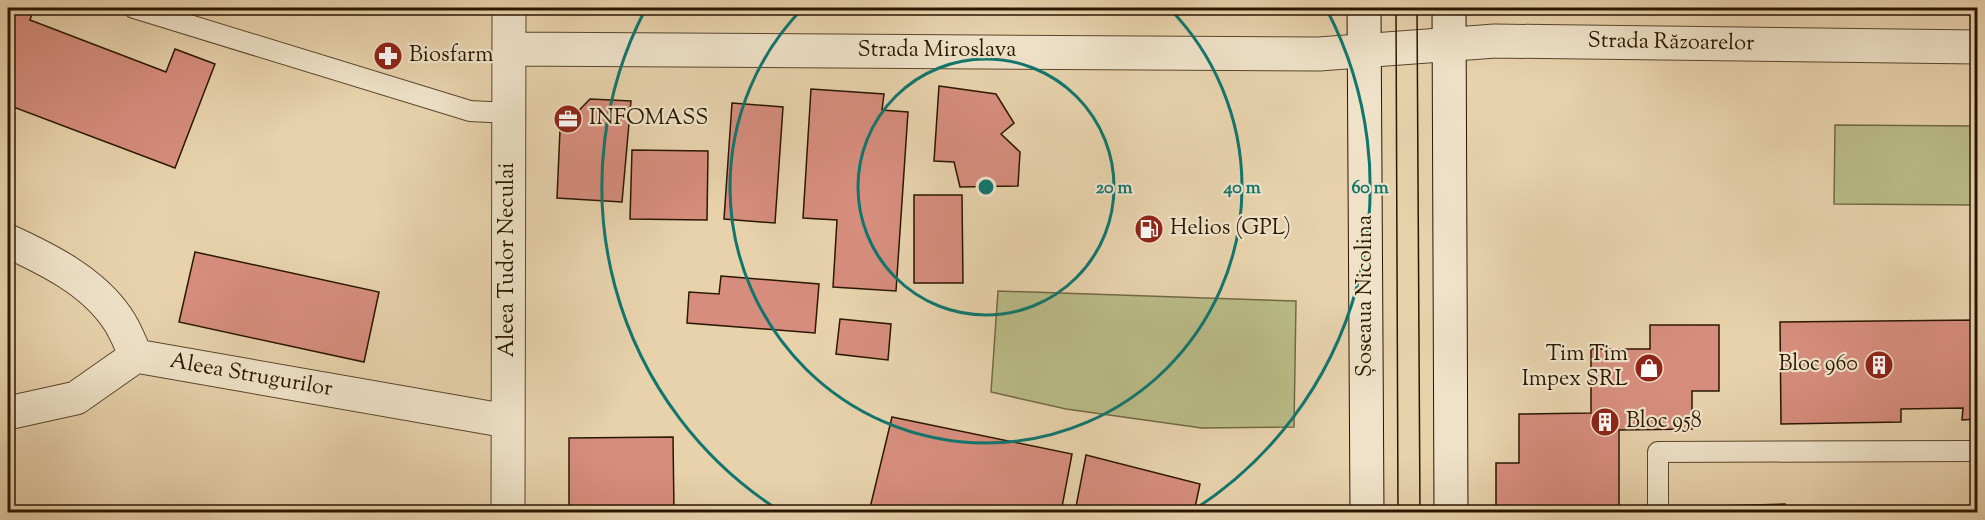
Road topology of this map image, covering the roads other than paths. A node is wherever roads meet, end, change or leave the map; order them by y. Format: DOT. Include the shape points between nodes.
graph roads {
  1 [pos="134,8"];
  2 [pos="509,8"];
  3 [pos="1364,8"];
  4 [pos="1449,8"];
  5 [pos="1449,43"];
  6 [pos="1977,48"];
  7 [pos="510,49"];
  8 [pos="1365,51"];
  9 [pos="509,112"];
  10 [pos="8,241"];
  11 [pos="136,356"];
  12 [pos="8,413"];
  13 [pos="507,421"];
  14 [pos="1977,451"];
  15 [pos="508,513"];
  16 [pos="1367,513"];
  17 [pos="1451,513"];
  18 [pos="1658,513"];
  1 -- 9 [label="lane" via="470,111"];
  2 -- 7 [label="street, Aleea Tudor Neculai"];
  3 -- 8 [label="street, Șoseaua Nicolina"];
  4 -- 5 [label="street"];
  5 -- 6 [label="street, Strada Răzoarelor"];
  5 -- 8 [label="street, Strada Răzoarelor"];
  5 -- 17 [label="street"];
  7 -- 8 [label="street, Strada Miroslava" via="1307,54"];
  7 -- 9 [label="street, Aleea Tudor Neculai"];
  8 -- 16 [label="street, Șoseaua Nicolina"];
  9 -- 13 [label="street, Aleea Tudor Neculai"];
  10 -- 11 [label="street" via="39,255 96,293 117,319"];
  11 -- 12 [label="street" via="75,398"];
  11 -- 13 [label="street, Aleea Strugurilor"];
  13 -- 15 [label="street, Aleea Tudor Neculai"];
  14 -- 18 [label="lane" via="1658,452"];
}
